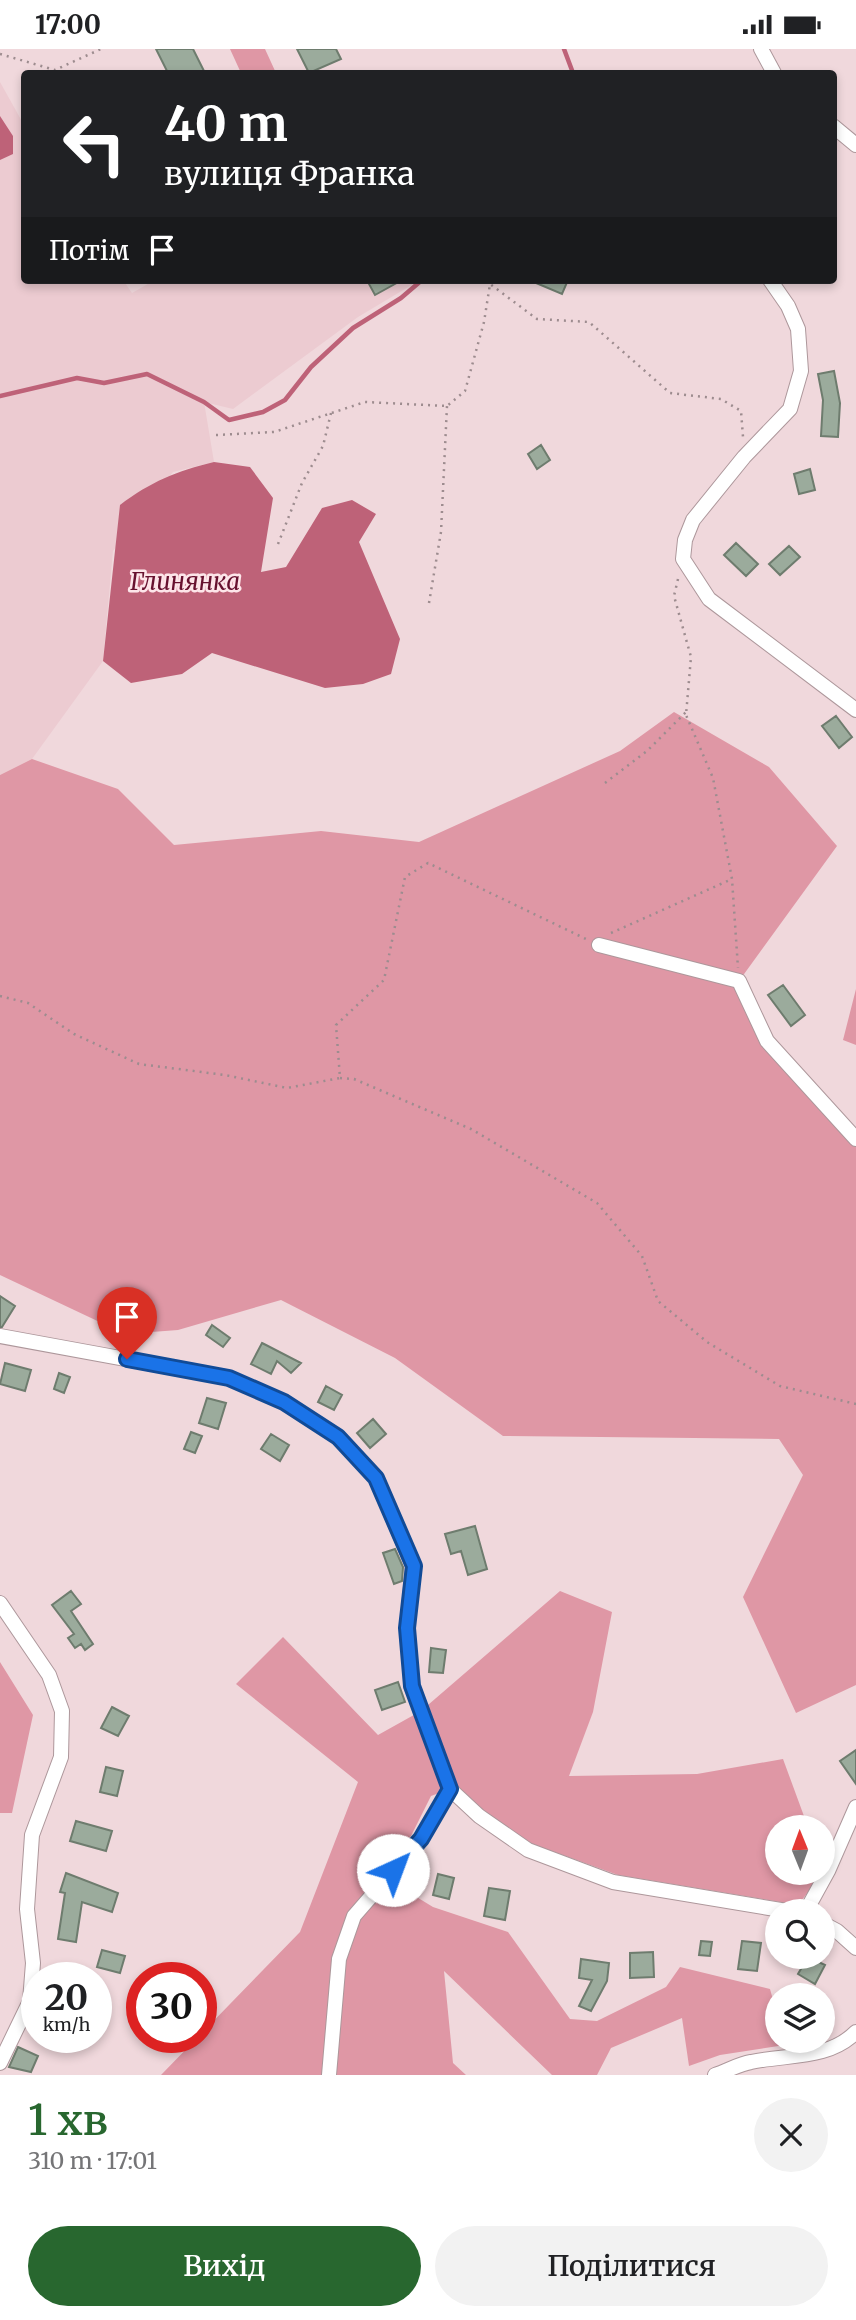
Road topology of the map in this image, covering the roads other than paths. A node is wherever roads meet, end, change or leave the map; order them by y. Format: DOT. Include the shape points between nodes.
graph roads {
  1 [pos="761,49"];
  2 [pos="772,70"];
  3 [pos="837,129"];
  4 [pos="856,145"];
  5 [pos="773,284"];
  6 [pos="856,710"];
  7 [pos="596,943"];
  8 [pos="856,1139"];
  9 [pos="0,1335"];
  10 [pos="0,1603"];
  11 [pos="450,1789"];
  12 [pos="856,1807"];
  13 [pos="812,1899"];
  14 [pos="765,1907"];
  15 [pos="835,1930"];
  16 [pos="856,1948"];
  17 [pos="856,2032"];
  18 [pos="0,2063"];
  19 [pos="329,2075"];
  20 [pos="715,2075"];
  1 -- 2 [label="street"];
  3 -- 4 [label="street"];
  5 -- 6 [label="street" via="798,329 801,371 790,409 693,520 683,559 709,599"];
  7 -- 8 [label="street" via="739,981 767,1041"];
  9 -- 11 [label="street" via="229,1378 284,1402 338,1437 376,1478 414,1566 407,1628 412,1686"];
  10 -- 18 [label="street" via="49,1675 62,1711 61,1757 32,1835 27,1909 33,1963 30,2001"];
  11 -- 14 [label="street" via="528,1850 613,1882"];
  11 -- 19 [label="street" via="421,1839 354,1916 339,1959"];
  12 -- 13 [label="street"];
  15 -- 16 [label="street"];
  17 -- 20 [label="street" via="844,2043 816,2054 750,2062"];
}
